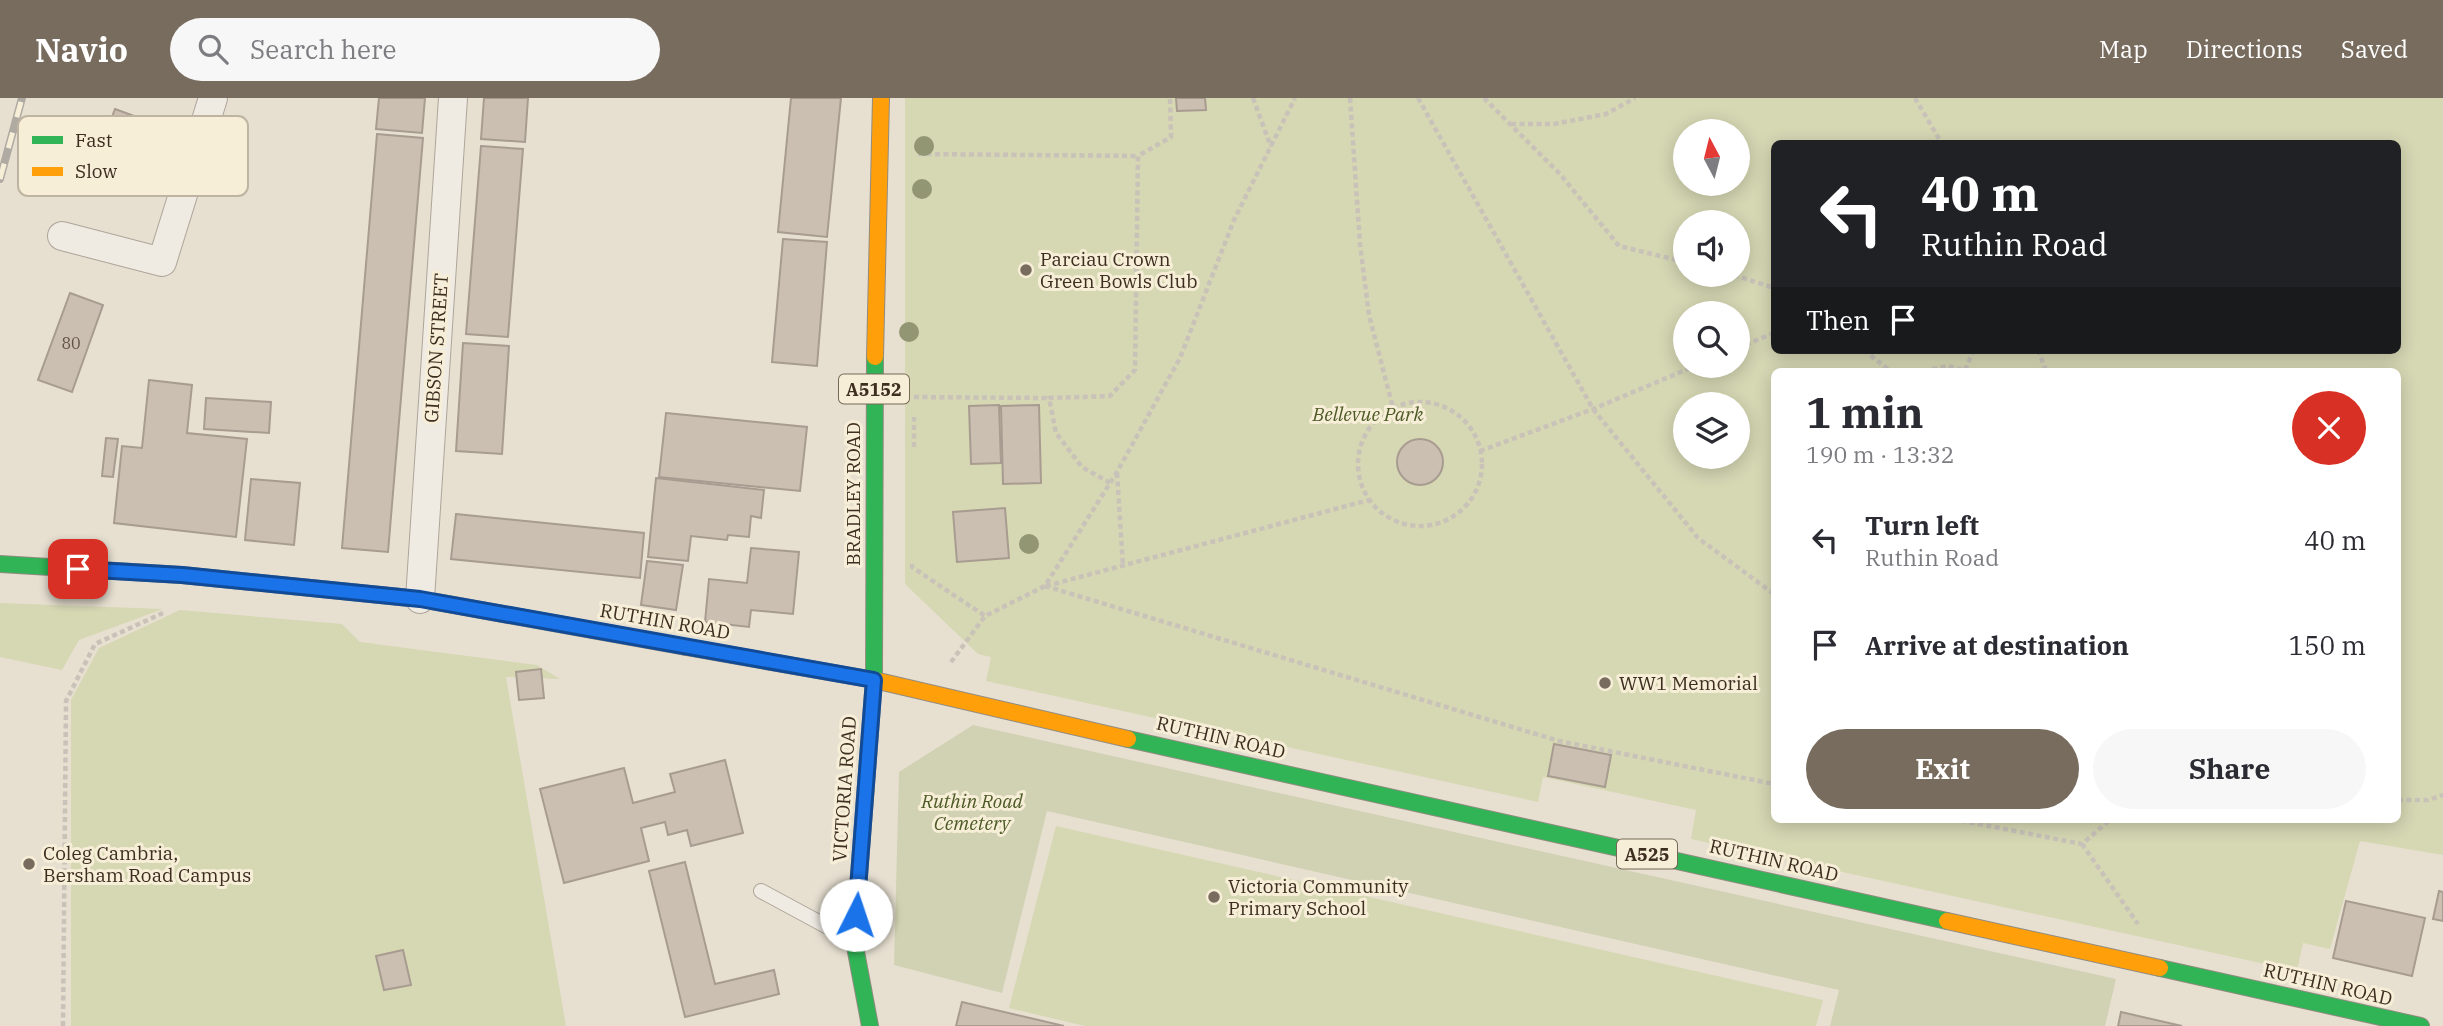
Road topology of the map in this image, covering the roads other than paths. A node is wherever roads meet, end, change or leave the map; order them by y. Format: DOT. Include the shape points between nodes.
graph roads {
  1 [pos="213,98"];
  2 [pos="453,98"];
  3 [pos="881,98"];
  4 [pos="207,116"];
  5 [pos="183,196"];
  6 [pos="62,236"];
  7 [pos="0,564"];
  8 [pos="420,599"];
  9 [pos="874,680"];
  10 [pos="761,891"];
  11 [pos="854,941"];
  12 [pos="870,1026"];
  13 [pos="2421,1026"];
  1 -- 4 [label="street"];
  2 -- 8 [label="street, GIBSON STREET"];
  3 -- 9 [label="main road, BRADLEY ROAD / A5152" via="873,433"];
  5 -- 6 [label="street" via="162,262"];
  7 -- 8 [label="main road, RUTHIN ROAD / A525" via="182,575"];
  8 -- 9 [label="main road, RUTHIN ROAD / A525"];
  9 -- 11 [label="main road, VICTORIA ROAD / A5152"];
  9 -- 13 [label="main road, RUTHIN ROAD / A525"];
  10 -- 11 [label="lane"];
  11 -- 12 [label="main road, VICTORIA ROAD / A5152"];
}
